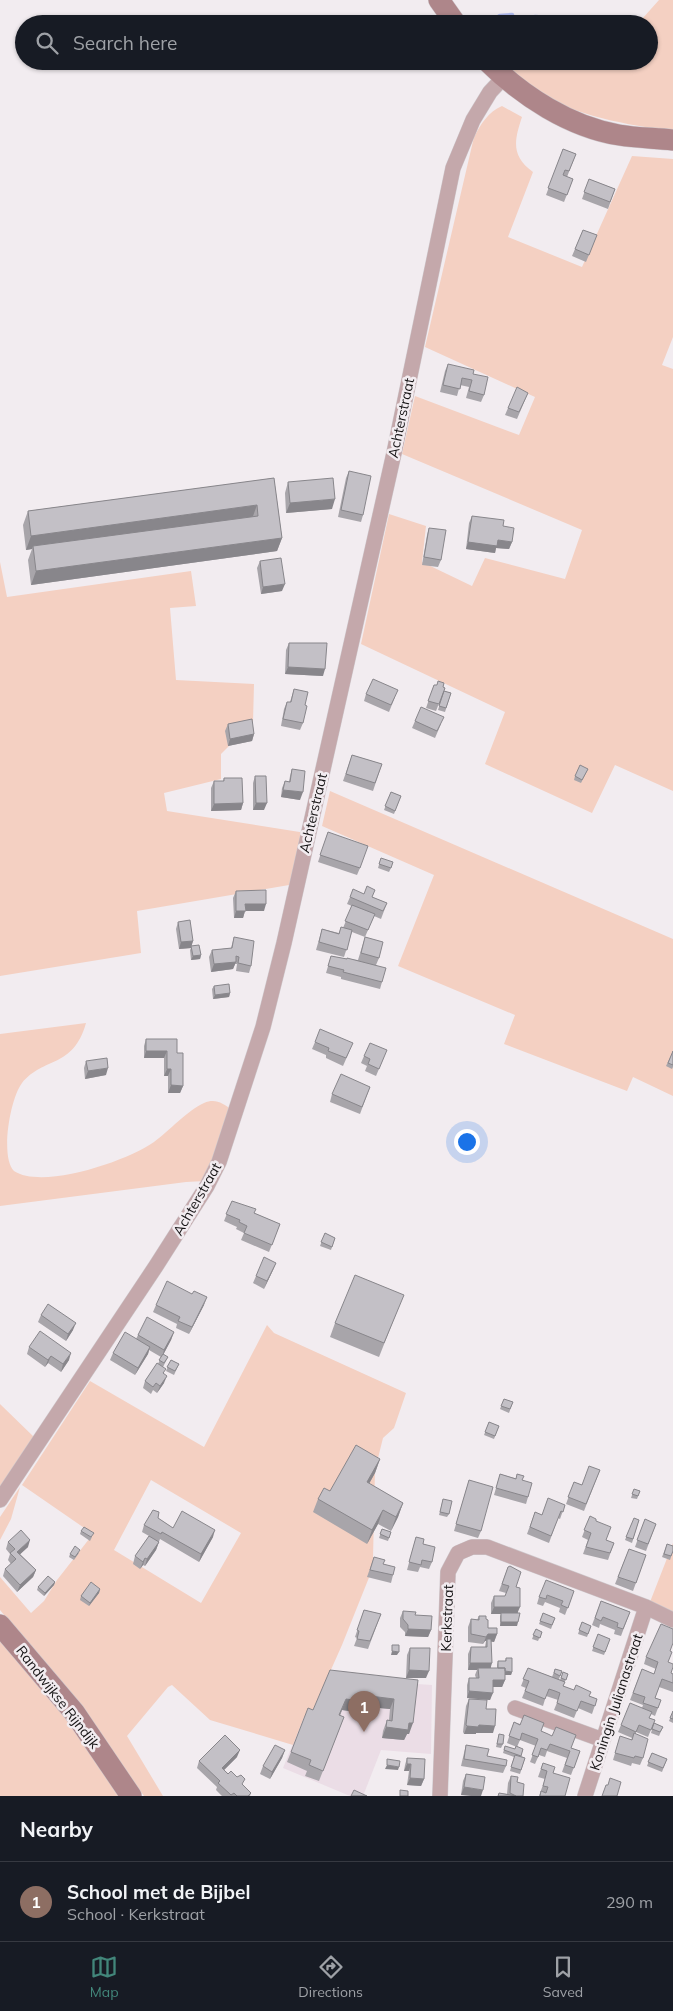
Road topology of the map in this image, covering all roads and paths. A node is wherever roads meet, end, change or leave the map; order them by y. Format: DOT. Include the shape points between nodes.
graph roads {
  1 [pos="439,0"];
  2 [pos="450,15"];
  3 [pos="497,70"];
  4 [pos="504,77"];
  5 [pos="673,140"];
  6 [pos="0,1500"];
  7 [pos="646,1608"];
  8 [pos="673,1620"];
  9 [pos="0,1624"];
  10 [pos="515,1708"];
  11 [pos="602,1740"];
  12 [pos="131,1796"];
  13 [pos="440,1796"];
  14 [pos="585,1796"];
  1 -- 2 [label="main road"];
  3 -- 4 [label="main road"];
  4 -- 5 [label="main road" via="540,104 579,123 618,135"];
  4 -- 6 [label="street, Achterstraat" via="490,92 473,120 453,168 394,453 284,943 263,1027 219,1162 156,1266"];
  7 -- 8 [label="street, Kerkstraat"];
  7 -- 11 [label="street, Koningin Julianastraat"];
  7 -- 13 [label="street, Kerkstraat" via="487,1548 472,1547 458,1553 448,1572"];
  9 -- 12 [label="main road, Randwijkse Rijndijk" via="74,1712"];
  10 -- 11 [label="street"];
  11 -- 14 [label="street, Koningin Julianastraat"];
}
